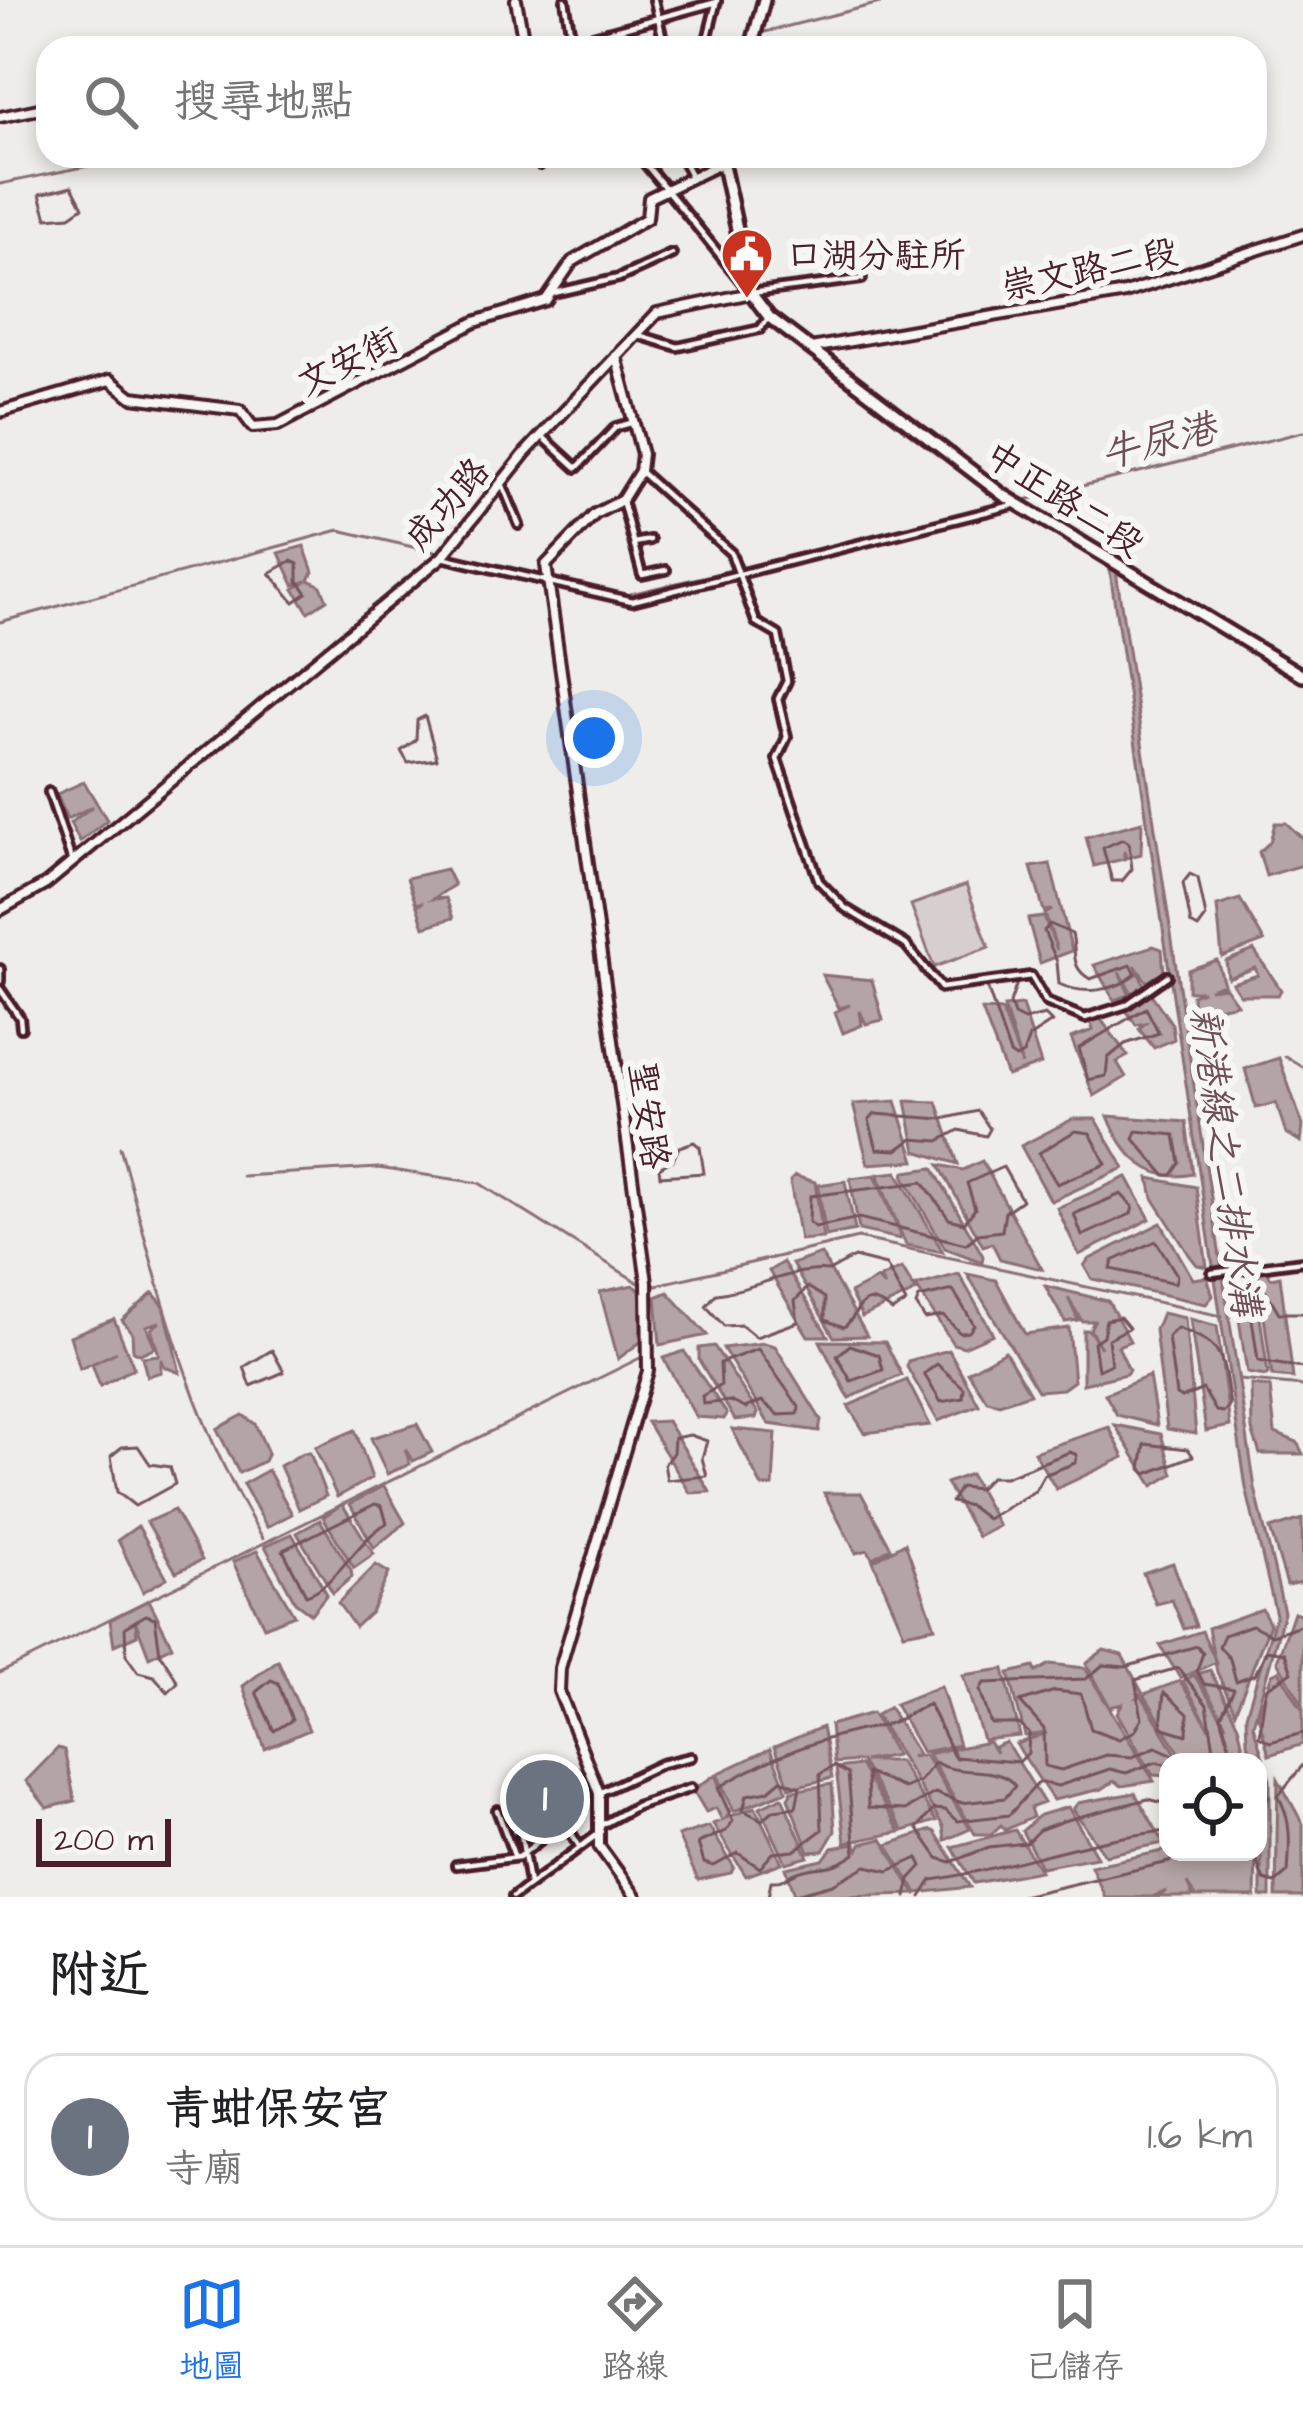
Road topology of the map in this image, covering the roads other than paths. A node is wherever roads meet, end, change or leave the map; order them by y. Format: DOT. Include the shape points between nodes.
graph roads {
  1 [pos="516,0"];
  2 [pos="565,0"];
  3 [pos="654,0"];
  4 [pos="764,0"];
  5 [pos="717,1"];
  6 [pos="657,14"];
  7 [pos="523,36"];
  8 [pos="572,36"];
  9 [pos="595,36"];
  10 [pos="662,36"];
  11 [pos="707,36"];
  12 [pos="754,36"];
  13 [pos="36,110"];
  14 [pos="0,117"];
  15 [pos="649,168"];
  16 [pos="687,168"];
  17 [pos="706,168"];
  18 [pos="722,168"];
  19 [pos="691,176"];
  20 [pos="665,188"];
  21 [pos="1303,235"];
  22 [pos="672,254"];
  23 [pos="862,280"];
  24 [pos="751,292"];
  25 [pos="554,293"];
  26 [pos="769,317"];
  27 [pos="638,335"];
  28 [pos="811,348"];
  29 [pos="616,356"];
  30 [pos="0,412"];
  31 [pos="635,422"];
  32 [pos="542,436"];
  33 [pos="640,471"];
  34 [pos="501,481"];
  35 [pos="622,500"];
  36 [pos="1017,504"];
  37 [pos="519,525"];
  38 [pos="650,539"];
  39 [pos="634,543"];
  40 [pos="445,554"];
  41 [pos="666,570"];
  42 [pos="740,571"];
  43 [pos="547,583"];
  44 [pos="1303,676"];
  45 [pos="49,792"];
  46 [pos="73,861"];
  47 [pos="0,910"];
  48 [pos="0,969"];
  49 [pos="1167,976"];
  50 [pos="0,985"];
  51 [pos="21,1028"];
  52 [pos="1303,1261"];
  53 [pos="1212,1273"];
  54 [pos="691,1757"];
  55 [pos="691,1788"];
  56 [pos="599,1792"];
  57 [pos="497,1810"];
  58 [pos="562,1816"];
  59 [pos="598,1831"];
  60 [pos="579,1846"];
  61 [pos="526,1852"];
  62 [pos="515,1858"];
  63 [pos="456,1864"];
  64 [pos="530,1887"];
  65 [pos="513,1897"];
  66 [pos="636,1897"];
  1 -- 7 [label="street"];
  2 -- 8 [label="street"];
  3 -- 6 [label="street"];
  4 -- 12 [label="main road"];
  5 -- 6 [label="street"];
  5 -- 11 [label="street"];
  6 -- 9 [label="street"];
  6 -- 10 [label="street"];
  13 -- 14 [label="street"];
  15 -- 20 [label="street"];
  16 -- 19 [label="street"];
  17 -- 19 [label="street"];
  18 -- 24 [label="main road"];
  19 -- 20 [label="street"];
  20 -- 24 [label="street"];
  20 -- 25 [label="street, 文安街" via="649,198 647,218 572,262"];
  21 -- 28 [label="street, 崇文路二段" via="1125,293"];
  22 -- 25 [label="street" via="619,278"];
  23 -- 24 [label="street"];
  24 -- 26 [label="main road, 中正路二段"];
  24 -- 27 [label="street, 成功路" via="663,310"];
  25 -- 30 [label="street, 文安街" via="475,322 278,425 253,427 230,407 132,397 110,380"];
  26 -- 27 [label="street" via="760,329 678,347"];
  26 -- 28 [label="main road, 中正路二段"];
  27 -- 29 [label="street, 成功路"];
  28 -- 36 [label="main road, 中正路二段"];
  29 -- 31 [label="street"];
  29 -- 32 [label="street, 成功路"];
  31 -- 32 [label="street" via="616,427 577,468"];
  31 -- 33 [label="street"];
  32 -- 34 [label="street, 成功路"];
  33 -- 35 [label="street"];
  33 -- 42 [label="street" via="731,553"];
  34 -- 37 [label="street"];
  34 -- 40 [label="street, 成功路"];
  35 -- 39 [label="street"];
  35 -- 43 [label="street" via="549,558"];
  36 -- 42 [label="street"];
  36 -- 44 [label="main road, 中正路二段"];
  38 -- 39 [label="street"];
  39 -- 41 [label="street" via="642,575"];
  40 -- 43 [label="street"];
  40 -- 46 [label="street, 成功路"];
  42 -- 43 [label="street" via="632,601"];
  42 -- 49 [label="street" via="756,622 778,635 787,737 777,759 830,894 906,945 941,988 1031,976 1046,1002 1085,1018 1126,1005"];
  43 -- 56 [label="street, 聖安路" via="652,1351 560,1668 560,1691"];
  45 -- 46 [label="street"];
  46 -- 47 [label="street, 成功路"];
  48 -- 50 [label="street"];
  50 -- 51 [label="street"];
  52 -- 53 [label="street"];
  54 -- 56 [label="street"];
  55 -- 59 [label="street" via="636,1806"];
  56 -- 59 [label="street, 聖安路"];
  57 -- 62 [label="street"];
  58 -- 61 [label="street" via="521,1834"];
  59 -- 60 [label="street"];
  59 -- 66 [label="street" via="599,1846"];
  60 -- 61 [label="street" via="564,1821"];
  60 -- 64 [label="street"];
  61 -- 62 [label="street"];
  61 -- 64 [label="street"];
  62 -- 63 [label="street"];
  64 -- 65 [label="street"];
}
